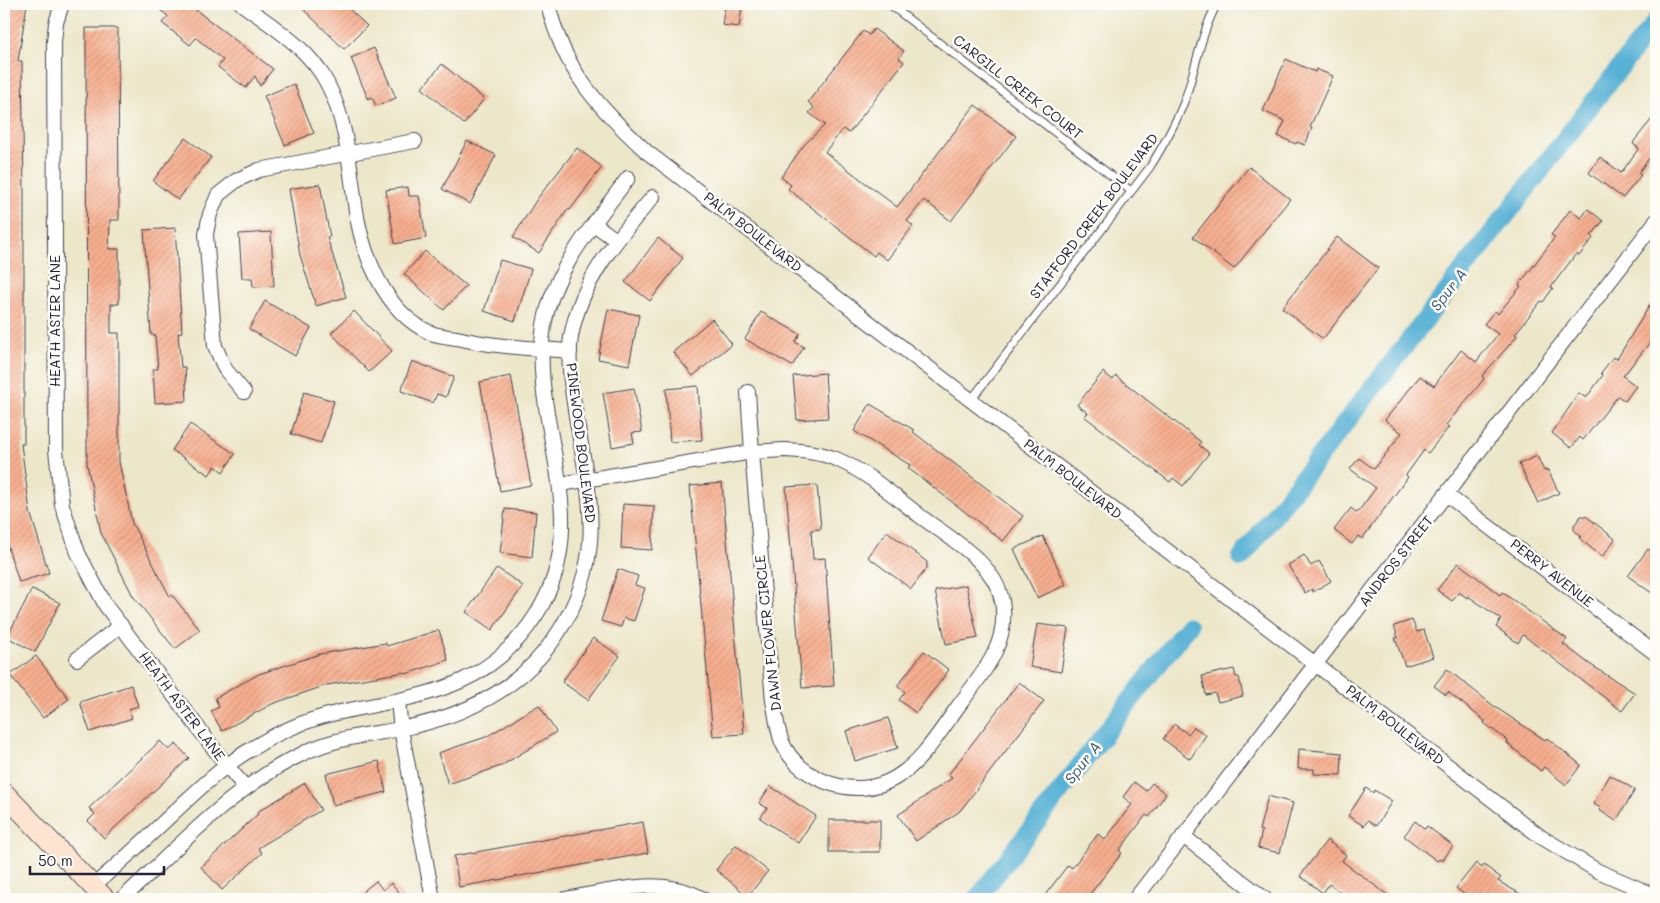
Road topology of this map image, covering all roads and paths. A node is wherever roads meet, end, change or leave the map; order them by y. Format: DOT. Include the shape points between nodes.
graph roads {
  1 [pos="62,4"];
  2 [pos="242,4"];
  3 [pos="548,4"];
  4 [pos="888,4"];
  5 [pos="1218,4"];
  6 [pos="415,141"];
  7 [pos="348,153"];
  8 [pos="628,178"];
  9 [pos="1131,191"];
  10 [pos="653,197"];
  11 [pos="1656,220"];
  12 [pos="594,224"];
  13 [pos="616,240"];
  14 [pos="542,349"];
  15 [pos="570,351"];
  16 [pos="244,392"];
  17 [pos="748,392"];
  18 [pos="971,400"];
  19 [pos="752,452"];
  20 [pos="588,480"];
  21 [pos="561,484"];
  22 [pos="1447,495"];
  23 [pos="121,625"];
  24 [pos="1656,654"];
  25 [pos="77,659"];
  26 [pos="1317,664"];
  27 [pos="398,702"];
  28 [pos="401,729"];
  29 [pos="227,766"];
  30 [pos="245,787"];
  31 [pos="4,793"];
  32 [pos="1183,836"];
  33 [pos="99,895"];
  34 [pos="1651,897"];
  35 [pos="122,899"];
  36 [pos="433,899"];
  37 [pos="566,899"];
  38 [pos="702,899"];
  39 [pos="1135,899"];
  40 [pos="1265,899"];
  1 -- 23 [label="street, HEATH ASTER LANE" via="54,42 57,468 62,505 78,553 106,606"];
  2 -- 7 [label="street" via="288,38 327,82 342,119"];
  3 -- 18 [label="street, PALM BOULEVARD" via="570,63 594,100 647,152"];
  4 -- 9 [label="lane, CARGILL CREEK COURT"];
  5 -- 9 [label="lane, STAFFORD CREEK BOULEVARD" via="1209,19 1173,129"];
  6 -- 7 [label="street"];
  7 -- 14 [label="street" via="362,238 379,282 394,304 431,333 486,345"];
  7 -- 16 [label="street" via="266,169 238,180 218,195 206,234 215,346 225,369"];
  8 -- 12 [label="street, PINEWOOD BOULEVARD"];
  9 -- 18 [label="lane, STAFFORD CREEK BOULEVARD"];
  10 -- 13 [label="street, PINEWOOD BOULEVARD"];
  11 -- 22 [label="street, ANDROS STREET"];
  12 -- 13 [label="street"];
  12 -- 14 [label="street, PINEWOOD BOULEVARD" via="558,281 544,324"];
  13 -- 15 [label="street, PINEWOOD BOULEVARD" via="588,284 577,312"];
  14 -- 15 [label="street"];
  14 -- 21 [label="street, PINEWOOD BOULEVARD" via="542,381"];
  15 -- 20 [label="street, PINEWOOD BOULEVARD" via="571,384"];
  17 -- 19 [label="street, DAWN FLOWER CIRCLE"];
  18 -- 26 [label="street, PALM BOULEVARD"];
  19 -- 19 [label="street, DAWN FLOWER CIRCLE" via="811,452 836,459 867,476 968,552 990,574 1002,599 1002,639 994,658 925,751 912,766 893,779 854,788 834,785 809,774 798,765 782,741 773,702"];
  19 -- 20 [label="street"];
  20 -- 21 [label="street"];
  20 -- 28 [label="street, PINEWOOD BOULEVARD" via="592,513 589,555 580,588 558,634 515,682 496,694 459,713"];
  21 -- 27 [label="street, PINEWOOD BOULEVARD" via="564,508 561,548 547,594 536,615 517,640 480,670 459,683"];
  22 -- 24 [label="street, PERRY AVENUE"];
  22 -- 26 [label="street, ANDROS STREET"];
  23 -- 25 [label="street"];
  23 -- 29 [label="street, HEATH ASTER LANE"];
  26 -- 32 [label="street, ANDROS STREET"];
  26 -- 34 [label="street, PALM BOULEVARD" via="1541,838"];
  27 -- 28 [label="street"];
  27 -- 29 [label="street, PINEWOOD BOULEVARD" via="304,723 252,748"];
  28 -- 30 [label="street, PINEWOOD BOULEVARD" via="339,740 305,752"];
  28 -- 36 [label="street"];
  29 -- 30 [label="street, HEATH ASTER LANE"];
  29 -- 33 [label="street, PINEWOOD BOULEVARD"];
  30 -- 35 [label="street, PINEWOOD BOULEVARD"];
  31 -- 33 [label="main road"];
  32 -- 39 [label="street, ANDROS STREET"];
  32 -- 40 [label="street"];
  37 -- 38 [label="street" via="666,886 690,892"];
}
